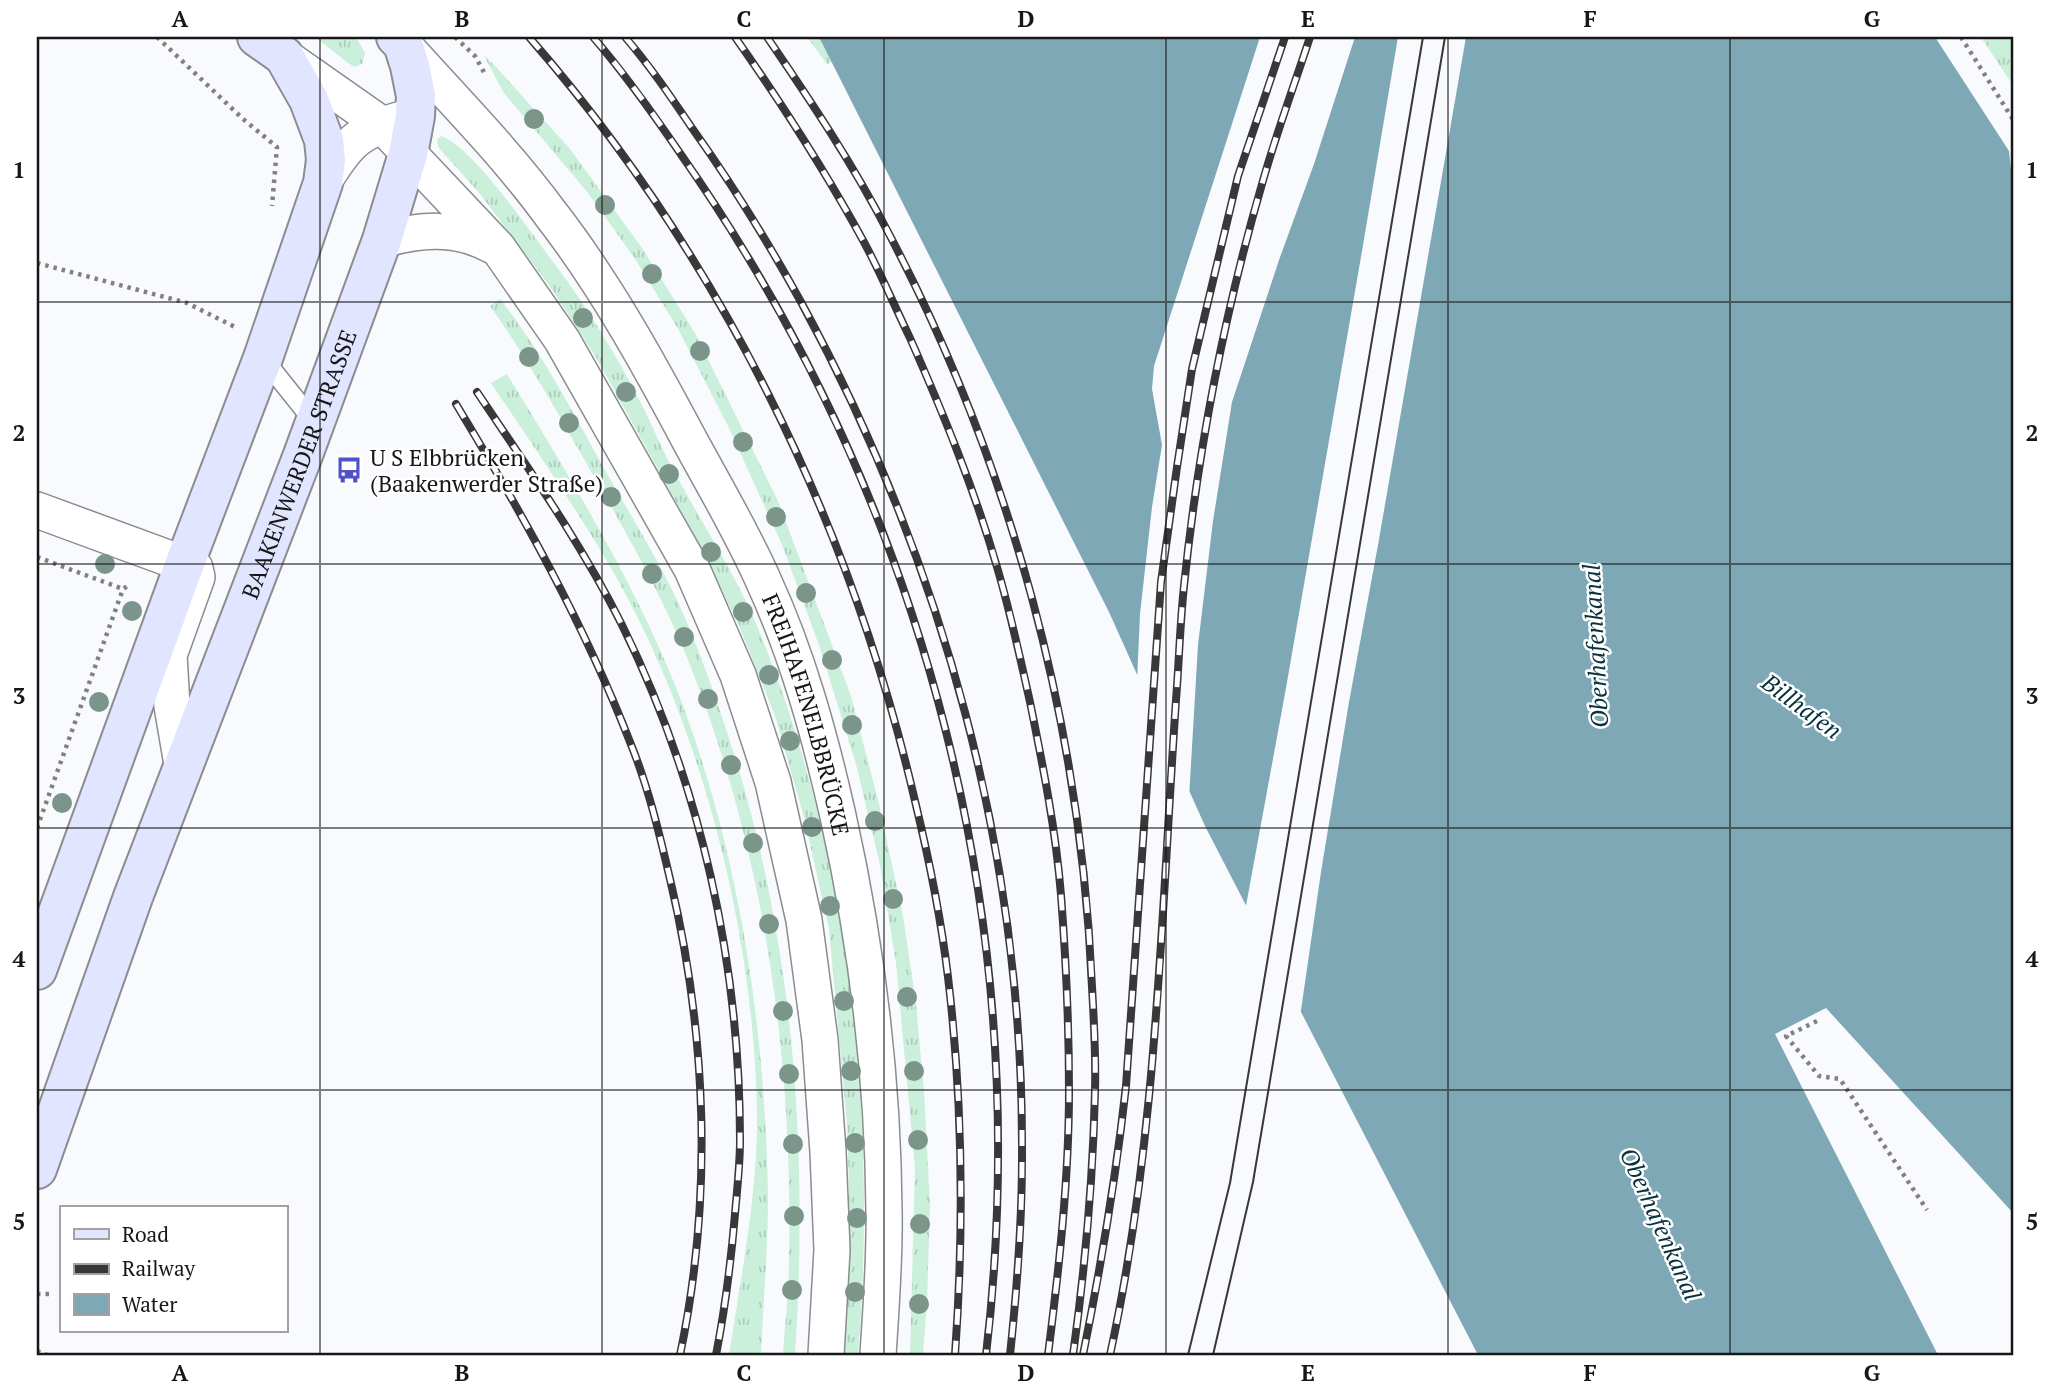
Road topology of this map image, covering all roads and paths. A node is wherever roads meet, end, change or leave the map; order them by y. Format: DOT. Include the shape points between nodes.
graph roads {
  1 [pos="157,37"];
  2 [pos="1961,37"];
  3 [pos="399,40"];
  4 [pos="270,46"];
  5 [pos="398,120"];
  6 [pos="2014,121"];
  7 [pos="498,149"];
  8 [pos="408,153"];
  9 [pos="323,183"];
  10 [pos="271,212"];
  11 [pos="382,240"];
  12 [pos="498,248"];
  13 [pos="37,263"];
  14 [pos="232,324"];
  15 [pos="228,337"];
  16 [pos="263,358"];
  17 [pos="314,422"];
  18 [pos="37,510"];
  19 [pos="37,557"];
  20 [pos="167,557"];
  21 [pos="123,589"];
  22 [pos="183,770"];
  23 [pos="37,828"];
  24 [pos="37,970"];
  25 [pos="1817,1021"];
  26 [pos="37,1169"];
  27 [pos="1927,1210"];
  28 [pos="37,1294"];
  29 [pos="53,1294"];
  30 [pos="37,1351"];
  31 [pos="47,1355"];
  32 [pos="826,1355"];
  33 [pos="878,1355"];
  1 -- 10 [label="path" via="277,148"];
  2 -- 6 [label="path"];
  3 -- 5 [label="main road, BAAKENWERDER STRASSE" via="416,96"];
  3 -- 7 [label="street"];
  4 -- 5 [label="street"];
  4 -- 9 [label="main road" via="318,120 325,150"];
  5 -- 7 [label="street" via="457,122"];
  5 -- 8 [label="main road, BAAKENWERDER STRASSE"];
  5 -- 9 [label="street" via="358,138 342,152"];
  7 -- 33 [label="street, FREIHAFENELBBRÜCKE" via="558,223 642,351 764,581 803,683 849,866 874,1028 885,1214"];
  8 -- 11 [label="main road, BAAKENWERDER STRASSE"];
  8 -- 12 [label="street"];
  9 -- 16 [label="main road"];
  11 -- 12 [label="street" via="423,230 464,235"];
  11 -- 17 [label="main road, BAAKENWERDER STRASSE"];
  12 -- 32 [label="street" via="562,340 692,569 738,675 773,782 804,920 820,1040 832,1250"];
  13 -- 14 [label="path" via="187,303"];
  14 -- 15 [label="path"];
  14 -- 16 [label="path"];
  16 -- 17 [label="lane"];
  16 -- 20 [label="main road"];
  17 -- 22 [label="main road, BAAKENWERDER STRASSE"];
  18 -- 20 [label="street"];
  19 -- 21 [label="path"];
  20 -- 21 [label="path"];
  20 -- 22 [label="street" via="195,568 197,577 169,655"];
  20 -- 24 [label="main road"];
  21 -- 23 [label="path"];
  22 -- 26 [label="main road, BAAKENWERDER STRASSE"];
  25 -- 27 [label="path" via="1786,1036 1819,1076 1840,1079"];
  28 -- 29 [label="path"];
  30 -- 31 [label="path"];
}
